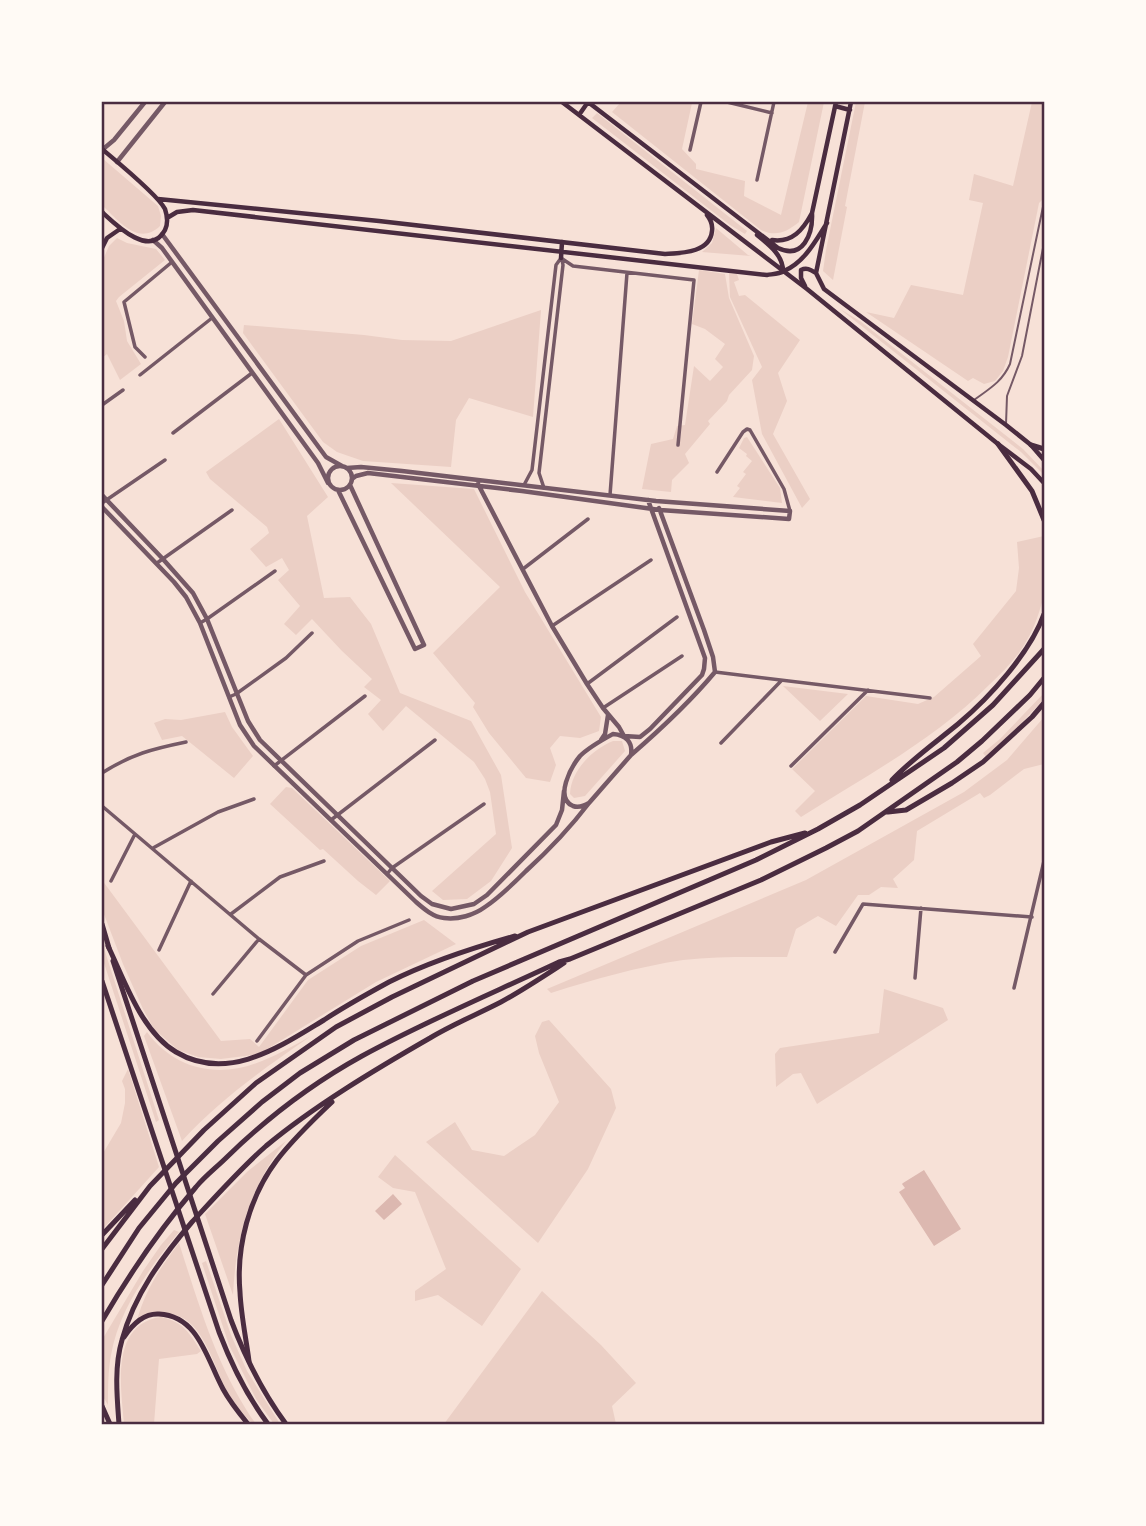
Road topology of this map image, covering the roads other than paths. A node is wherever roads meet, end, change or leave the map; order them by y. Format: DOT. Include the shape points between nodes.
graph roads {
  1 [pos="145,102"];
  2 [pos="165,102"];
  3 [pos="562,102"];
  4 [pos="588,102"];
  5 [pos="701,102"];
  6 [pos="727,102"];
  7 [pos="774,102"];
  8 [pos="851,102"];
  9 [pos="835,104"];
  10 [pos="850,110"];
  11 [pos="772,113"];
  12 [pos="579,115"];
  13 [pos="102,149"];
  14 [pos="690,150"];
  15 [pos="117,162"];
  16 [pos="757,180"];
  17 [pos="158,199"];
  18 [pos="1045,202"];
  19 [pos="703,208"];
  20 [pos="102,212"];
  21 [pos="812,213"];
  22 [pos="167,218"];
  23 [pos="743,220"];
  24 [pos="379,221"];
  25 [pos="827,223"];
  26 [pos="120,229"];
  27 [pos="378,230"];
  28 [pos="162,234"];
  29 [pos="153,240"];
  30 [pos="769,240"];
  31 [pos="562,242"];
  32 [pos="1045,243"];
  33 [pos="102,248"];
  34 [pos="562,251"];
  35 [pos="178,257"];
  36 [pos="561,258"];
  37 [pos="172,262"];
  38 [pos="783,272"];
  39 [pos="626,273"];
  40 [pos="816,273"];
  41 [pos="807,289"];
  42 [pos="219,312"];
  43 [pos="212,318"];
  44 [pos="145,357"];
  45 [pos="260,367"];
  46 [pos="252,373"];
  47 [pos="140,374"];
  48 [pos="123,390"];
  49 [pos="973,401"];
  50 [pos="102,405"];
  51 [pos="1006,425"];
  52 [pos="173,433"];
  53 [pos="998,444"];
  54 [pos="678,445"];
  55 [pos="1031,446"];
  56 [pos="1045,449"];
  57 [pos="164,460"];
  58 [pos="1045,460"];
  59 [pos="344,467"];
  60 [pos="717,472"];
  61 [pos="328,482"];
  62 [pos="351,482"];
  63 [pos="478,482"];
  64 [pos="1045,483"];
  65 [pos="523,486"];
  66 [pos="545,488"];
  67 [pos="338,490"];
  68 [pos="610,495"];
  69 [pos="648,500"];
  70 [pos="103,501"];
  71 [pos="656,501"];
  72 [pos="651,509"];
  73 [pos="232,510"];
  74 [pos="660,510"];
  75 [pos="790,511"];
  76 [pos="588,519"];
  77 [pos="1045,520"];
  78 [pos="162,558"];
  79 [pos="651,560"];
  80 [pos="156,564"];
  81 [pos="522,569"];
  82 [pos="275,571"];
  83 [pos="1045,614"];
  84 [pos="677,617"];
  85 [pos="207,619"];
  86 [pos="200,622"];
  87 [pos="552,626"];
  88 [pos="312,633"];
  89 [pos="1045,649"];
  90 [pos="682,656"];
  91 [pos="704,669"];
  92 [pos="715,672"];
  93 [pos="1045,678"];
  94 [pos="782,680"];
  95 [pos="587,684"];
  96 [pos="868,690"];
  97 [pos="236,694"];
  98 [pos="365,696"];
  99 [pos="229,697"];
  100 [pos="930,698"];
  101 [pos="1045,704"];
  102 [pos="603,708"];
  103 [pos="608,715"];
  104 [pos="624,736"];
  105 [pos="435,740"];
  106 [pos="186,742"];
  107 [pos="599,742"];
  108 [pos="722,743"];
  109 [pos="631,755"];
  110 [pos="279,760"];
  111 [pos="274,766"];
  112 [pos="791,766"];
  113 [pos="102,773"];
  114 [pos="884,789"];
  115 [pos="564,791"];
  116 [pos="254,799"];
  117 [pos="589,803"];
  118 [pos="484,804"];
  119 [pos="102,806"];
  120 [pos="885,812"];
  121 [pos="337,815"];
  122 [pos="331,821"];
  123 [pos="818,830"];
  124 [pos="135,834"];
  125 [pos="153,848"];
  126 [pos="324,861"];
  127 [pos="1045,861"];
  128 [pos="392,868"];
  129 [pos="387,874"];
  130 [pos="111,881"];
  131 [pos="191,881"];
  132 [pos="921,908"];
  133 [pos="231,914"];
  134 [pos="1032,917"];
  135 [pos="409,920"];
  136 [pos="102,925"];
  137 [pos="528,932"];
  138 [pos="259,939"];
  139 [pos="108,946"];
  140 [pos="159,950"];
  141 [pos="835,952"];
  142 [pos="570,959"];
  143 [pos="306,975"];
  144 [pos="915,978"];
  145 [pos="102,981"];
  146 [pos="1014,988"];
  147 [pos="213,994"];
  148 [pos="257,1041"];
  149 [pos="344,1091"];
  150 [pos="150,1186"];
  151 [pos="102,1235"];
  152 [pos="102,1249"];
  153 [pos="102,1285"];
  154 [pos="102,1321"];
  155 [pos="121,1343"];
  156 [pos="249,1362"];
  157 [pos="102,1406"];
  158 [pos="110,1424"];
  159 [pos="119,1424"];
  160 [pos="248,1424"];
  161 [pos="268,1424"];
  162 [pos="286,1424"];
  1 -- 13 [label="street"];
  2 -- 15 [label="street"];
  3 -- 12 [label="main road"];
  4 -- 12 [label="main road"];
  4 -- 23 [label="main road"];
  5 -- 14 [label="street"];
  6 -- 11 [label="street"];
  7 -- 11 [label="street"];
  8 -- 10 [label="main road"];
  9 -- 10 [label="main road"];
  9 -- 21 [label="main road"];
  10 -- 25 [label="main road"];
  11 -- 16 [label="street"];
  12 -- 19 [label="main road"];
  13 -- 15 [label="main road"];
  15 -- 17 [label="main road"];
  17 -- 22 [label="main road"];
  17 -- 24 [label="main road"];
  18 -- 49 [label="lane" via="1010,364 996,385"];
  19 -- 31 [label="main road" via="712,220 710,238 705,245 679,254"];
  19 -- 38 [label="main road"];
  20 -- 26 [label="main road"];
  21 -- 30 [label="main road" via="797,235"];
  21 -- 30 [label="main road" via="809,234 797,250 787,252"];
  22 -- 27 [label="main road" via="193,211"];
  22 -- 28 [label="main road"];
  23 -- 30 [label="main road"];
  23 -- 38 [label="main road" via="780,258"];
  24 -- 27 [label="main road"];
  24 -- 31 [label="main road"];
  25 -- 38 [label="main road" via="803,257"];
  25 -- 40 [label="main road"];
  26 -- 29 [label="main road" via="139,240"];
  26 -- 33 [label="main road"];
  27 -- 34 [label="main road"];
  28 -- 29 [label="main road"];
  28 -- 35 [label="street"];
  29 -- 37 [label="street"];
  31 -- 34 [label="main road"];
  32 -- 51 [label="lane" via="1022,356 1007,396"];
  34 -- 36 [label="main road"];
  34 -- 38 [label="main road" via="767,275"];
  35 -- 37 [label="street"];
  35 -- 42 [label="street"];
  36 -- 39 [label="street" via="573,266"];
  36 -- 65 [label="street" via="555,265 532,470"];
  36 -- 66 [label="street" via="564,265 539,473"];
  37 -- 43 [label="street"];
  37 -- 44 [label="street" via="124,302 135,347"];
  38 -- 41 [label="main road"];
  39 -- 54 [label="street" via="694,280"];
  39 -- 68 [label="street"];
  40 -- 41 [label="main road" via="801,270"];
  40 -- 49 [label="main road" via="824,289"];
  41 -- 53 [label="main road"];
  42 -- 43 [label="street"];
  42 -- 45 [label="street"];
  43 -- 46 [label="street"];
  43 -- 47 [label="street"];
  45 -- 46 [label="street"];
  45 -- 59 [label="street" via="326,457"];
  46 -- 52 [label="street"];
  46 -- 61 [label="street"];
  48 -- 50 [label="street"];
  49 -- 51 [label="main road"];
  51 -- 55 [label="main road"];
  53 -- 64 [label="main road"];
  53 -- 77 [label="main road" via="1032,491"];
  55 -- 56 [label="main road"];
  55 -- 58 [label="main road"];
  57 -- 70 [label="street"];
  59 -- 61 [label="street" via="333,467"];
  59 -- 62 [label="street" via="350,471"];
  59 -- 63 [label="street"];
  60 -- 75 [label="street" via="743,432 750,430 784,489"];
  61 -- 67 [label="street"];
  62 -- 63 [label="street" via="368,473"];
  62 -- 67 [label="street"];
  62 -- 67 [label="street" via="424,645 415,649"];
  63 -- 65 [label="street"];
  63 -- 72 [label="street"];
  63 -- 81 [label="street"];
  65 -- 66 [label="street"];
  66 -- 68 [label="street"];
  68 -- 69 [label="street"];
  69 -- 71 [label="street"];
  69 -- 72 [label="street"];
  70 -- 78 [label="street"];
  70 -- 80 [label="street"];
  71 -- 74 [label="street"];
  71 -- 75 [label="street"];
  72 -- 74 [label="street"];
  72 -- 91 [label="street" via="705,658"];
  73 -- 78 [label="street"];
  74 -- 75 [label="street" via="789,519"];
  74 -- 92 [label="street"];
  76 -- 81 [label="street"];
  78 -- 80 [label="street"];
  78 -- 85 [label="street" via="193,593"];
  79 -- 87 [label="street"];
  80 -- 86 [label="street" via="186,597"];
  81 -- 87 [label="street"];
  82 -- 85 [label="street"];
  83 -- 114 [label="main road" via="1021,656 982,701"];
  84 -- 95 [label="street"];
  85 -- 86 [label="street"];
  85 -- 97 [label="street"];
  86 -- 99 [label="street"];
  87 -- 95 [label="street"];
  88 -- 97 [label="street"];
  89 -- 114 [label="main road" via="967,729"];
  90 -- 102 [label="street"];
  91 -- 92 [label="street"];
  91 -- 104 [label="street" via="650,729 640,737"];
  92 -- 94 [label="street"];
  92 -- 109 [label="street"];
  93 -- 120 [label="main road" via="957,762"];
  94 -- 96 [label="street"];
  94 -- 108 [label="street"];
  95 -- 102 [label="street"];
  96 -- 100 [label="street"];
  96 -- 112 [label="street"];
  97 -- 99 [label="street"];
  97 -- 110 [label="street" via="247,721"];
  98 -- 110 [label="street"];
  99 -- 111 [label="street" via="240,725"];
  101 -- 120 [label="main road" via="998,750 952,783 906,810"];
  102 -- 103 [label="street"];
  103 -- 104 [label="street"];
  103 -- 107 [label="street"];
  104 -- 107 [label="street" via="614,734"];
  104 -- 109 [label="street" via="631,744"];
  105 -- 121 [label="street"];
  106 -- 113 [label="street" via="146,751"];
  107 -- 115 [label="street" via="578,758"];
  109 -- 117 [label="street"];
  110 -- 111 [label="street"];
  110 -- 121 [label="street"];
  111 -- 122 [label="street"];
  114 -- 123 [label="main road"];
  115 -- 117 [label="street" via="570,804 580,807"];
  115 -- 128 [label="street" via="555,825 474,904 451,909 432,904"];
  116 -- 125 [label="street" via="218,812"];
  117 -- 129 [label="street" via="513,884 468,916 442,918 430,913"];
  118 -- 128 [label="street"];
  119 -- 124 [label="street"];
  120 -- 142 [label="main road" via="858,831 761,880"];
  121 -- 122 [label="street"];
  121 -- 128 [label="street"];
  122 -- 129 [label="street"];
  123 -- 137 [label="main road" via="771,842"];
  123 -- 153 [label="main road" via="473,981 354,1040 311,1067 262,1102 176,1183 139,1228"];
  124 -- 125 [label="street"];
  124 -- 130 [label="street"];
  125 -- 131 [label="street"];
  126 -- 133 [label="street" via="279,877"];
  127 -- 134 [label="street"];
  128 -- 129 [label="street"];
  131 -- 133 [label="street"];
  131 -- 140 [label="street"];
  132 -- 134 [label="street"];
  132 -- 141 [label="street" via="863,904"];
  132 -- 144 [label="street"];
  133 -- 138 [label="street"];
  134 -- 146 [label="street"];
  135 -- 143 [label="street" via="358,941"];
  136 -- 139 [label="main road"];
  137 -- 139 [label="main road" via="464,950 391,981 262,1055 225,1064 184,1056 159,1038 140,1012"];
  137 -- 150 [label="main road" via="336,1027 246,1091"];
  138 -- 143 [label="street"];
  138 -- 147 [label="street"];
  139 -- 156 [label="main road" via="231,1320"];
  142 -- 149 [label="main road"];
  142 -- 154 [label="main road" via="361,1056 288,1105 198,1185 128,1276"];
  143 -- 148 [label="street"];
  145 -- 161 [label="main road" via="229,1357"];
  149 -- 155 [label="main road" via="266,1147 206,1207 146,1284"];
  149 -- 156 [label="main road" via="275,1162 250,1213 239,1275"];
  150 -- 151 [label="main road"];
  150 -- 152 [label="main road"];
  155 -- 159 [label="main road"];
  155 -- 160 [label="main road" via="145,1317 161,1314 178,1319 199,1338 222,1388"];
  156 -- 162 [label="main road"];
  157 -- 158 [label="main road"];
}
